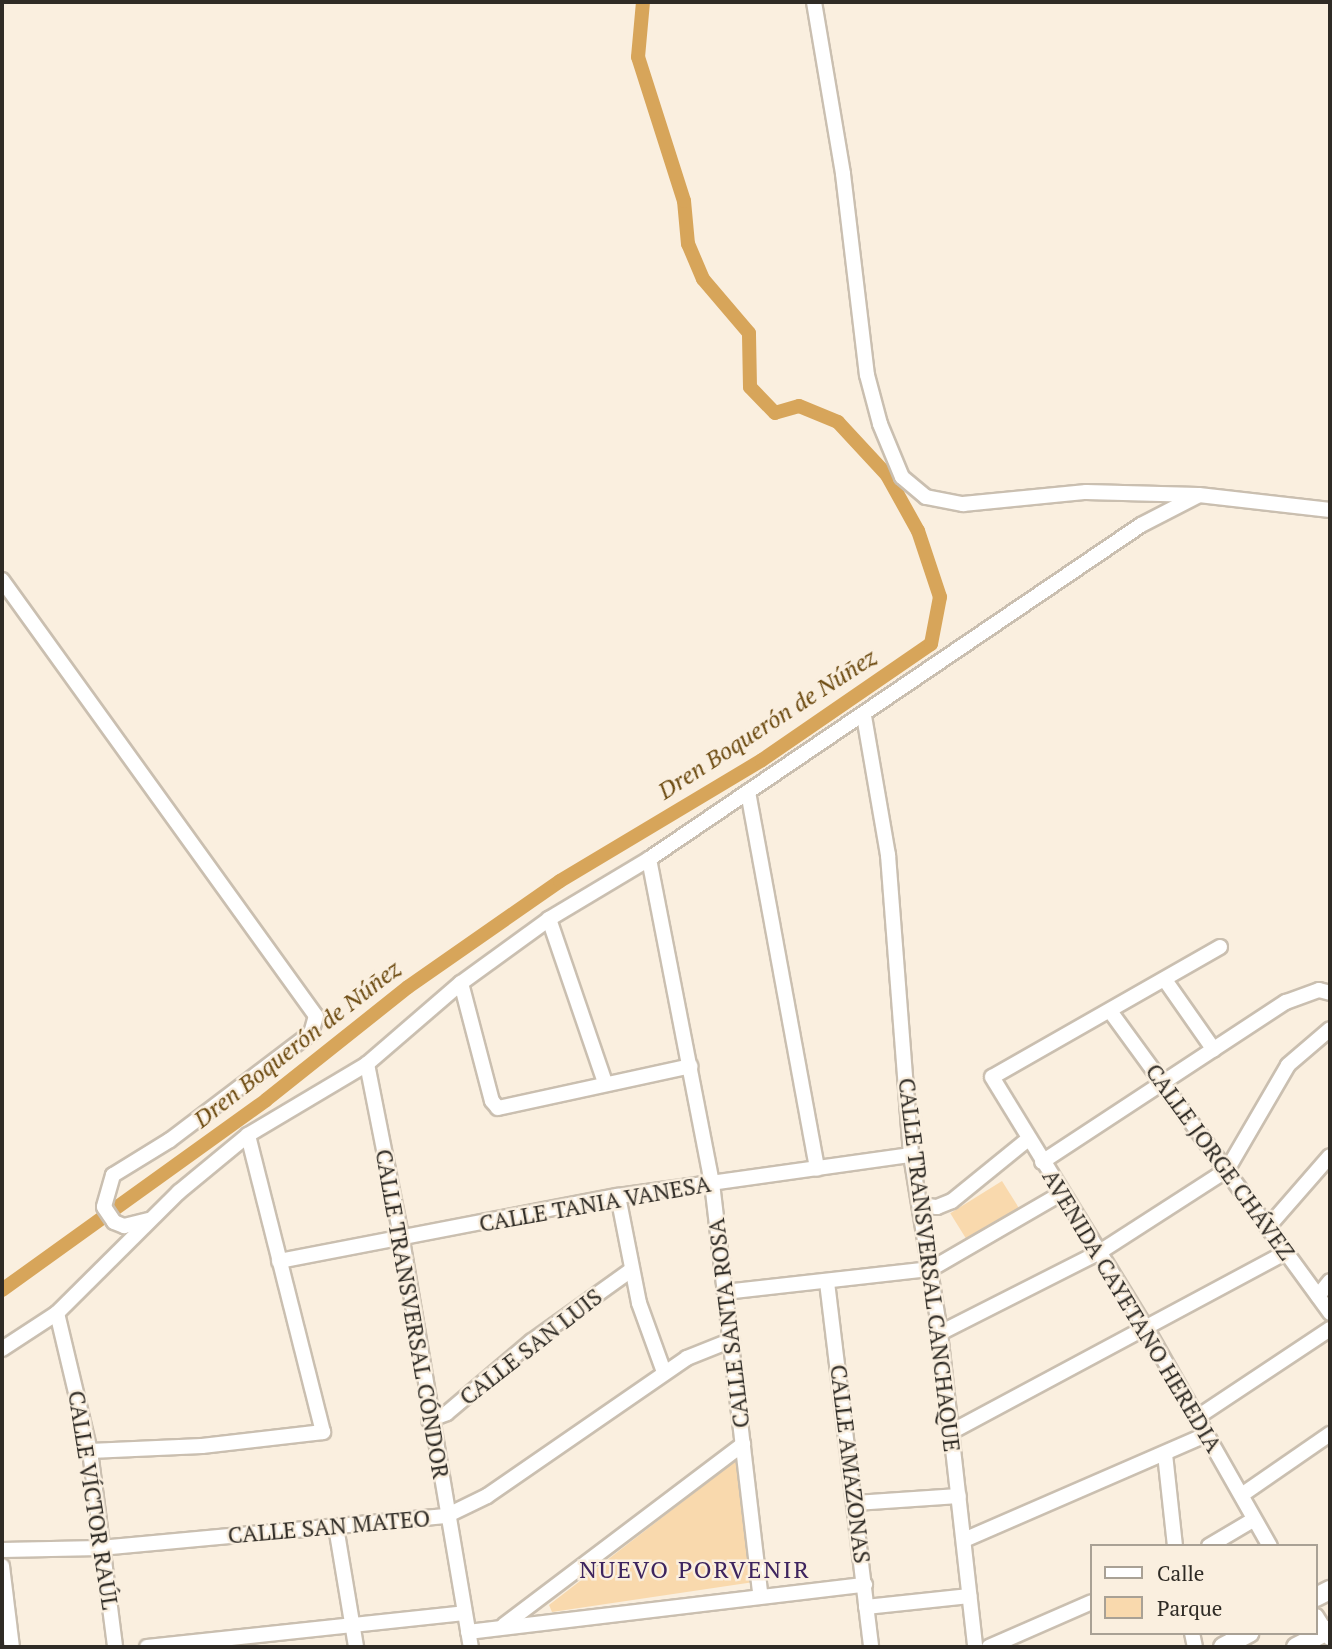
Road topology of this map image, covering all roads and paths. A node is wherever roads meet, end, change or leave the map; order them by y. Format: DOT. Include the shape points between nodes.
graph roads {
  1 [pos="814,2"];
  2 [pos="1199,495"];
  3 [pos="1330,510"];
  4 [pos="2,580"];
  5 [pos="864,716"];
  6 [pos="748,792"];
  7 [pos="649,859"];
  8 [pos="549,919"];
  9 [pos="1220,947"];
  10 [pos="1165,980"];
  11 [pos="461,983"];
  12 [pos="1330,993"];
  13 [pos="1111,1011"];
  14 [pos="1330,1029"];
  15 [pos="1214,1050"];
  16 [pos="367,1064"];
  17 [pos="690,1066"];
  18 [pos="605,1083"];
  19 [pos="1162,1084"];
  20 [pos="248,1135"];
  21 [pos="1027,1140"];
  22 [pos="911,1155"];
  23 [pos="1330,1156"];
  24 [pos="1042,1162"];
  25 [pos="817,1169"];
  26 [pos="1227,1170"];
  27 [pos="712,1183"];
  28 [pos="1062,1193"];
  29 [pos="618,1195"];
  30 [pos="922,1205"];
  31 [pos="154,1217"];
  32 [pos="1268,1227"];
  33 [pos="402,1240"];
  34 [pos="1286,1252"];
  35 [pos="1098,1253"];
  36 [pos="279,1261"];
  37 [pos="932,1269"];
  38 [pos="631,1270"];
  39 [pos="1330,1281"];
  40 [pos="827,1282"];
  41 [pos="725,1292"];
  42 [pos="1318,1296"];
  43 [pos="57,1313"];
  44 [pos="1330,1313"];
  45 [pos="1146,1328"];
  46 [pos="1330,1329"];
  47 [pos="940,1333"];
  48 [pos="732,1340"];
  49 [pos="2,1349"];
  50 [pos="664,1372"];
  51 [pos="1196,1418"];
  52 [pos="429,1420"];
  53 [pos="951,1432"];
  54 [pos="1330,1434"];
  55 [pos="1206,1435"];
  56 [pos="743,1444"];
  57 [pos="90,1451"];
  58 [pos="1165,1454"];
  59 [pos="1243,1494"];
  60 [pos="959,1496"];
  61 [pos="855,1503"];
  62 [pos="446,1516"];
  63 [pos="1253,1520"];
  64 [pos="336,1527"];
  65 [pos="964,1539"];
  66 [pos="1175,1544"];
  67 [pos="1212,1544"];
  68 [pos="1269,1544"];
  69 [pos="100,1548"];
  70 [pos="2,1550"];
  71 [pos="2,1566"];
  72 [pos="865,1585"];
  73 [pos="760,1594"];
  74 [pos="969,1596"];
  75 [pos="1090,1603"];
  76 [pos="866,1607"];
  77 [pos="464,1613"];
  78 [pos="354,1625"];
  79 [pos="504,1625"];
  80 [pos="468,1632"];
  81 [pos="1246,1635"];
  82 [pos="1316,1635"];
  83 [pos="12,1647"];
  84 [pos="115,1647"];
  85 [pos="147,1647"];
  86 [pos="356,1647"];
  87 [pos="471,1647"];
  88 [pos="871,1647"];
  89 [pos="975,1647"];
  90 [pos="989,1647"];
  91 [pos="1223,1647"];
  92 [pos="1296,1647"];
  1 -- 2 [label="street" via="843,174 867,375 902,477 926,497 963,504 1086,492"];
  2 -- 3 [label="street"];
  2 -- 5 [label="street" via="1080,564"];
  4 -- 31 [label="street" via="316,1016 311,1033 170,1140 113,1175 104,1208 114,1222 135,1226"];
  5 -- 6 [label="street"];
  5 -- 22 [label="street, CALLE TRANSVERSAL CANCHAQUE" via="888,855"];
  6 -- 7 [label="street"];
  6 -- 25 [label="street"];
  7 -- 8 [label="street"];
  7 -- 17 [label="street, CALLE SANTA ROSA"];
  8 -- 11 [label="street"];
  8 -- 18 [label="street"];
  9 -- 10 [label="street"];
  10 -- 13 [label="street"];
  10 -- 15 [label="street"];
  11 -- 16 [label="street"];
  11 -- 18 [label="street" via="494,1107"];
  12 -- 15 [label="street" via="1319,990 1286,1002"];
  13 -- 19 [label="street, CALLE JORGE CHÁVEZ"];
  13 -- 21 [label="street, AVENIDA CAYETANO HEREDIA" via="992,1077"];
  14 -- 26 [label="street" via="1288,1065"];
  15 -- 19 [label="street"];
  16 -- 20 [label="street"];
  16 -- 33 [label="street, CALLE TRANSVERSAL CÓNDOR"];
  17 -- 18 [label="street"];
  17 -- 27 [label="street, CALLE SANTA ROSA"];
  19 -- 24 [label="street"];
  19 -- 26 [label="street, CALLE JORGE CHÁVEZ"];
  20 -- 31 [label="street"];
  20 -- 36 [label="street"];
  21 -- 24 [label="street, AVENIDA CAYETANO HEREDIA"];
  21 -- 30 [label="street" via="952,1201 937,1207"];
  22 -- 25 [label="street, CALLE TANIA VANESA"];
  22 -- 30 [label="street, CALLE TRANSVERSAL CANCHAQUE"];
  23 -- 32 [label="street"];
  24 -- 28 [label="street, AVENIDA CAYETANO HEREDIA"];
  25 -- 27 [label="street, CALLE TANIA VANESA"];
  26 -- 32 [label="street, CALLE JORGE CHÁVEZ"];
  26 -- 35 [label="street"];
  27 -- 29 [label="street, CALLE TANIA VANESA"];
  27 -- 41 [label="street, CALLE SANTA ROSA"];
  28 -- 35 [label="street, AVENIDA CAYETANO HEREDIA"];
  28 -- 37 [label="street"];
  29 -- 33 [label="street, CALLE TANIA VANESA"];
  29 -- 38 [label="street"];
  30 -- 37 [label="street, CALLE TRANSVERSAL CANCHAQUE"];
  31 -- 43 [label="street"];
  32 -- 34 [label="street, CALLE JORGE CHÁVEZ"];
  33 -- 36 [label="street, CALLE TANIA VANESA"];
  33 -- 52 [label="street, CALLE TRANSVERSAL CÓNDOR"];
  34 -- 42 [label="street, CALLE JORGE CHÁVEZ"];
  34 -- 45 [label="street"];
  35 -- 45 [label="street, AVENIDA CAYETANO HEREDIA"];
  35 -- 47 [label="street"];
  36 -- 57 [label="street" via="323,1432 202,1446"];
  37 -- 40 [label="street"];
  37 -- 47 [label="street, CALLE TRANSVERSAL CANCHAQUE"];
  38 -- 50 [label="street"];
  38 -- 52 [label="street, CALLE SAN LUIS" via="532,1341 447,1413"];
  39 -- 42 [label="street"];
  40 -- 41 [label="street"];
  40 -- 61 [label="street, CALLE AMAZONAS"];
  41 -- 48 [label="street, CALLE SANTA ROSA"];
  42 -- 44 [label="street, CALLE JORGE CHÁVEZ"];
  43 -- 49 [label="street"];
  43 -- 57 [label="street, CALLE VÍCTOR RAÚL"];
  45 -- 51 [label="street, AVENIDA CAYETANO HEREDIA"];
  45 -- 53 [label="street"];
  46 -- 51 [label="street"];
  47 -- 53 [label="street, CALLE TRANSVERSAL CANCHAQUE"];
  48 -- 50 [label="street, CALLE SAN MATEO" via="700,1351"];
  48 -- 56 [label="street, CALLE SANTA ROSA"];
  50 -- 62 [label="street, CALLE SAN MATEO" via="487,1496"];
  51 -- 55 [label="street, AVENIDA CAYETANO HEREDIA"];
  52 -- 62 [label="street, CALLE TRANSVERSAL CÓNDOR"];
  53 -- 60 [label="street, CALLE TRANSVERSAL CANCHAQUE"];
  54 -- 59 [label="street"];
  55 -- 58 [label="street"];
  55 -- 59 [label="street, AVENIDA CAYETANO HEREDIA"];
  56 -- 73 [label="street, CALLE SANTA ROSA"];
  56 -- 79 [label="street"];
  57 -- 69 [label="street, CALLE VÍCTOR RAÚL"];
  58 -- 65 [label="street"];
  58 -- 66 [label="street"];
  59 -- 63 [label="street, AVENIDA CAYETANO HEREDIA"];
  60 -- 61 [label="street"];
  60 -- 65 [label="street, CALLE TRANSVERSAL CANCHAQUE"];
  61 -- 72 [label="street, CALLE AMAZONAS"];
  62 -- 64 [label="street, CALLE SAN MATEO"];
  62 -- 77 [label="street, CALLE TRANSVERSAL CÓNDOR"];
  63 -- 67 [label="street"];
  63 -- 68 [label="street, AVENIDA CAYETANO HEREDIA"];
  64 -- 69 [label="street, CALLE SAN MATEO"];
  64 -- 78 [label="street"];
  65 -- 74 [label="street, CALLE TRANSVERSAL CANCHAQUE"];
  69 -- 70 [label="street, CALLE SAN MATEO"];
  69 -- 84 [label="street, CALLE VÍCTOR RAÚL"];
  71 -- 83 [label="street"];
  72 -- 73 [label="street"];
  72 -- 76 [label="street, CALLE AMAZONAS"];
  73 -- 79 [label="street"];
  74 -- 76 [label="street"];
  74 -- 89 [label="street, CALLE TRANSVERSAL CANCHAQUE"];
  75 -- 90 [label="street"];
  76 -- 88 [label="street, CALLE AMAZONAS"];
  77 -- 78 [label="street"];
  77 -- 80 [label="street, CALLE TRANSVERSAL CÓNDOR"];
  78 -- 85 [label="street"];
  78 -- 86 [label="street"];
  79 -- 80 [label="street"];
  80 -- 87 [label="street, CALLE TRANSVERSAL CÓNDOR"];
  81 -- 91 [label="street"];
  82 -- 92 [label="street"];
}
